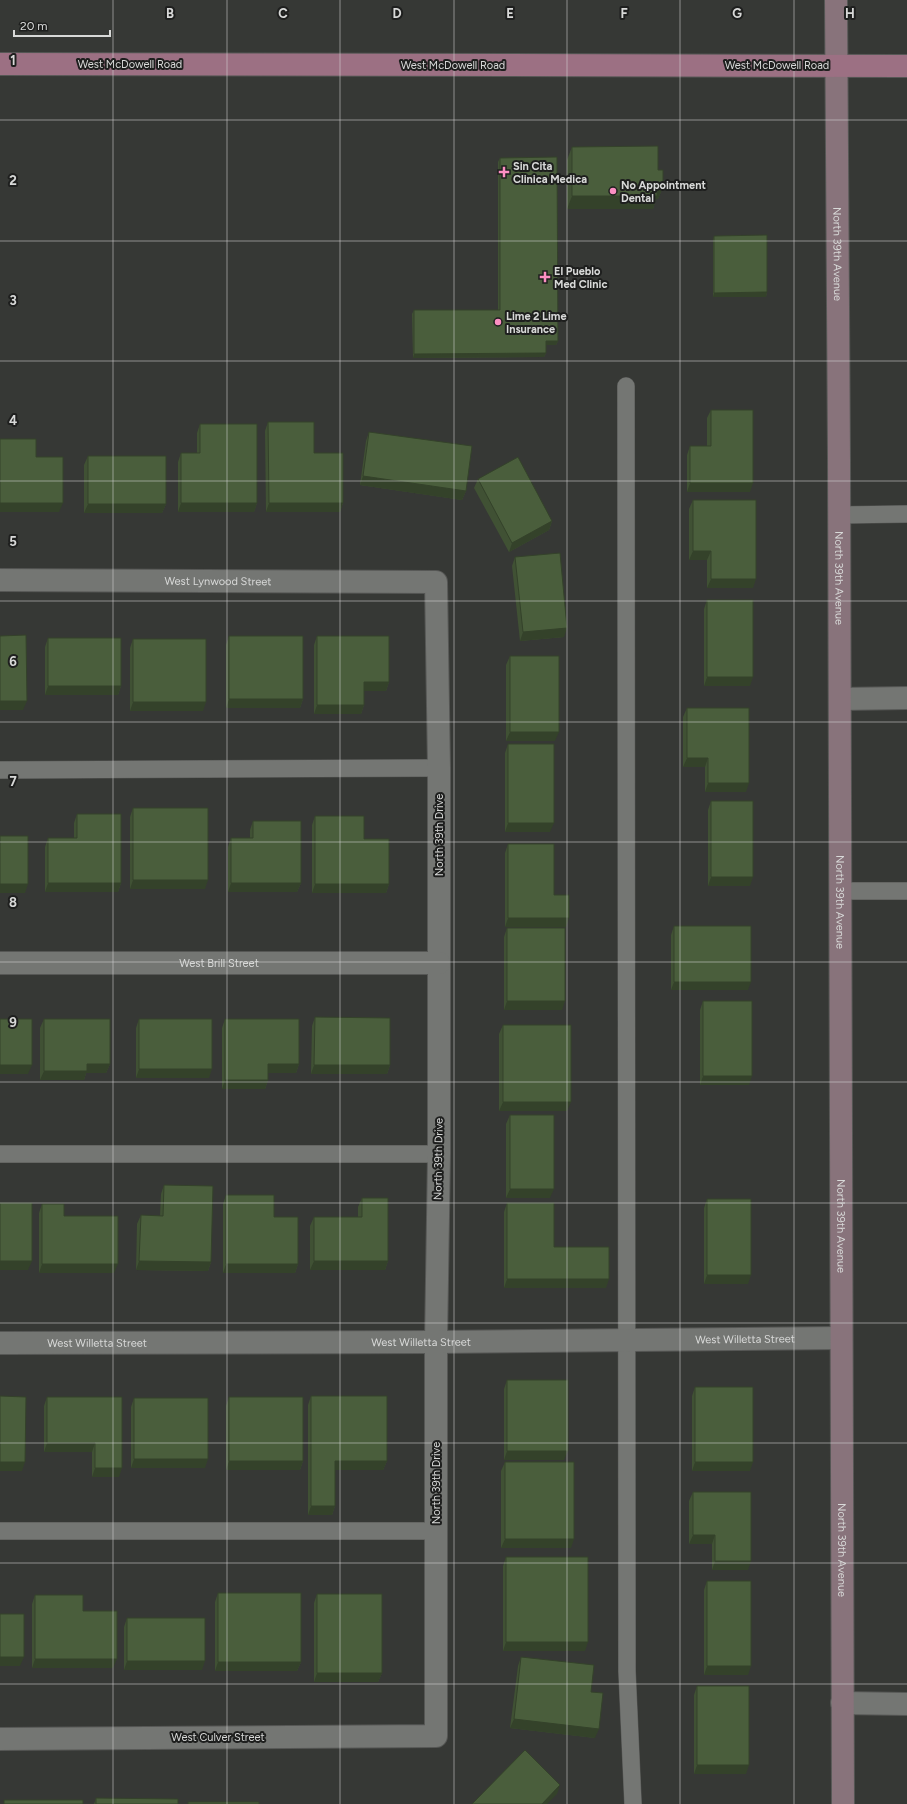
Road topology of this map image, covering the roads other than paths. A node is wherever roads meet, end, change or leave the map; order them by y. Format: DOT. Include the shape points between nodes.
graph roads {
  1 [pos="836,0"];
  2 [pos="0,64"];
  3 [pos="836,66"];
  4 [pos="907,66"];
  5 [pos="626,386"];
  6 [pos="907,514"];
  7 [pos="839,515"];
  8 [pos="0,580"];
  9 [pos="436,582"];
  10 [pos="907,698"];
  11 [pos="840,699"];
  12 [pos="439,768"];
  13 [pos="0,770"];
  14 [pos="840,891"];
  15 [pos="907,891"];
  16 [pos="0,963"];
  17 [pos="439,963"];
  18 [pos="0,1154"];
  19 [pos="439,1154"];
  20 [pos="841,1338"];
  21 [pos="627,1341"];
  22 [pos="436,1342"];
  23 [pos="0,1343"];
  24 [pos="0,1531"];
  25 [pos="436,1531"];
  26 [pos="842,1703"];
  27 [pos="907,1704"];
  28 [pos="436,1736"];
  29 [pos="0,1739"];
  30 [pos="633,1804"];
  31 [pos="842,1804"];
  1 -- 3 [label="street, North 39th Avenue"];
  2 -- 3 [label="main road, West McDowell Road"];
  3 -- 4 [label="main road, West McDowell Road"];
  3 -- 7 [label="street, North 39th Avenue"];
  5 -- 21 [label="lane"];
  6 -- 7 [label="lane"];
  7 -- 11 [label="street, North 39th Avenue"];
  8 -- 9 [label="street, West Lynwood Street"];
  9 -- 12 [label="street, North 39th Drive"];
  10 -- 11 [label="street"];
  11 -- 14 [label="street, North 39th Avenue"];
  12 -- 13 [label="lane"];
  12 -- 17 [label="street, North 39th Drive"];
  14 -- 15 [label="lane"];
  14 -- 20 [label="street, North 39th Avenue"];
  16 -- 17 [label="street, West Brill Street"];
  17 -- 19 [label="street, North 39th Drive"];
  18 -- 19 [label="lane"];
  19 -- 22 [label="street, North 39th Drive"];
  20 -- 21 [label="street, West Willetta Street"];
  20 -- 26 [label="street, North 39th Avenue"];
  21 -- 22 [label="street, West Willetta Street"];
  21 -- 30 [label="lane" via="627,1671"];
  22 -- 23 [label="street, West Willetta Street"];
  22 -- 25 [label="street, North 39th Drive"];
  24 -- 25 [label="lane"];
  25 -- 28 [label="street, North 39th Drive"];
  26 -- 27 [label="street"];
  26 -- 31 [label="street, North 39th Avenue"];
  28 -- 29 [label="street, West Culver Street"];
}
